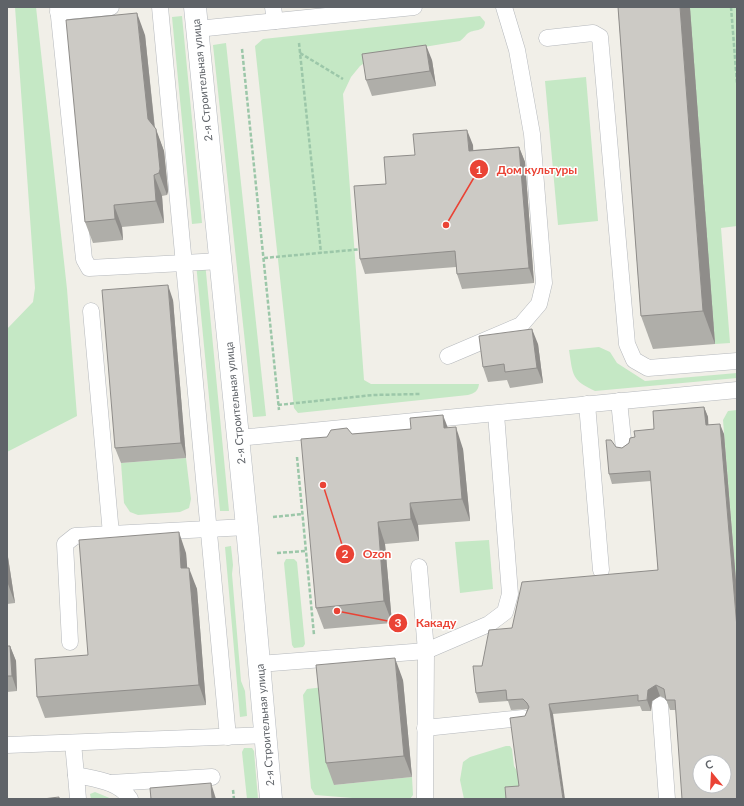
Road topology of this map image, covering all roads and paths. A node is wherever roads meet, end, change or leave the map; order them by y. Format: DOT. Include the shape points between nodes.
graph roads {
  1 [pos="111,7"];
  2 [pos="160,7"];
  3 [pos="195,7"];
  4 [pos="414,7"];
  5 [pos="504,7"];
  6 [pos="731,7"];
  7 [pos="58,10"];
  8 [pos="274,14"];
  9 [pos="296,19"];
  10 [pos="239,25"];
  11 [pos="197,29"];
  12 [pos="547,38"];
  13 [pos="300,52"];
  14 [pos="343,79"];
  15 [pos="737,83"];
  16 [pos="364,249"];
  17 [pos="321,253"];
  18 [pos="264,258"];
  19 [pos="220,261"];
  20 [pos="184,263"];
  21 [pos="91,311"];
  22 [pos="448,356"];
  23 [pos="737,361"];
  24 [pos="737,390"];
  25 [pos="373,395"];
  26 [pos="619,401"];
  27 [pos="278,404"];
  28 [pos="587,404"];
  29 [pos="496,414"];
  30 [pos="288,433"];
  31 [pos="238,438"];
  32 [pos="624,449"];
  33 [pos="303,514"];
  34 [pos="270,517"];
  35 [pos="247,527"];
  36 [pos="209,529"];
  37 [pos="111,534"];
  38 [pos="306,551"];
  39 [pos="274,554"];
  40 [pos="419,567"];
  41 [pos="601,570"];
  42 [pos="70,642"];
  43 [pos="426,651"];
  44 [pos="316,659"];
  45 [pos="259,664"];
  46 [pos="660,704"];
  47 [pos="523,718"];
  48 [pos="425,728"];
  49 [pos="266,735"];
  50 [pos="228,737"];
  51 [pos="73,743"];
  52 [pos="7,745"];
  53 [pos="76,775"];
  54 [pos="212,777"];
  55 [pos="110,783"];
  56 [pos="78,799"];
  57 [pos="130,799"];
  58 [pos="272,799"];
  59 [pos="425,799"];
  60 [pos="666,799"];
  1 -- 7 [label="lane"];
  2 -- 20 [label="lane"];
  3 -- 11 [label="street, 2-я Строительная улица"];
  4 -- 9 [label="lane"];
  5 -- 22 [label="lane" via="517,50 532,134 544,283 539,304 521,325"];
  6 -- 15 [label="path"];
  7 -- 20 [label="lane" via="84,259 89,268"];
  8 -- 9 [label="lane"];
  8 -- 10 [label="lane"];
  9 -- 13 [label="path"];
  10 -- 11 [label="lane"];
  10 -- 18 [label="path"];
  11 -- 19 [label="street, 2-я Строительная улица"];
  12 -- 23 [label="lane" via="593,33 600,37 627,344 634,360 648,368"];
  13 -- 14 [label="path"];
  13 -- 17 [label="path"];
  16 -- 17 [label="path"];
  17 -- 18 [label="path"];
  18 -- 27 [label="path"];
  19 -- 20 [label="lane"];
  19 -- 31 [label="street, 2-я Строительная улица"];
  20 -- 36 [label="lane"];
  21 -- 37 [label="lane"];
  24 -- 26 [label="lane"];
  25 -- 27 [label="path"];
  26 -- 28 [label="lane"];
  26 -- 32 [label="lane"];
  27 -- 30 [label="path"];
  28 -- 29 [label="lane"];
  28 -- 41 [label="lane"];
  29 -- 30 [label="lane"];
  29 -- 43 [label="lane" via="510,594 504,612 490,624"];
  30 -- 31 [label="lane"];
  30 -- 33 [label="path"];
  31 -- 35 [label="street, 2-я Строительная улица"];
  33 -- 34 [label="path"];
  33 -- 38 [label="path"];
  35 -- 36 [label="lane"];
  35 -- 45 [label="street, 2-я Строительная улица"];
  36 -- 37 [label="lane"];
  36 -- 50 [label="lane"];
  37 -- 42 [label="lane" via="74,536 65,544"];
  38 -- 39 [label="path"];
  38 -- 44 [label="path"];
  40 -- 43 [label="lane"];
  43 -- 44 [label="lane"];
  43 -- 48 [label="lane"];
  44 -- 45 [label="lane"];
  45 -- 49 [label="street, 2-я Строительная улица"];
  46 -- 60 [label="lane"];
  47 -- 48 [label="lane"];
  48 -- 59 [label="lane"];
  49 -- 50 [label="lane"];
  49 -- 58 [label="street, 2-я Строительная улица"];
  50 -- 51 [label="lane"];
  51 -- 52 [label="lane"];
  51 -- 53 [label="lane"];
  53 -- 55 [label="lane"];
  53 -- 56 [label="lane"];
  54 -- 55 [label="lane"];
  55 -- 57 [label="lane" via="127,794"];
}
